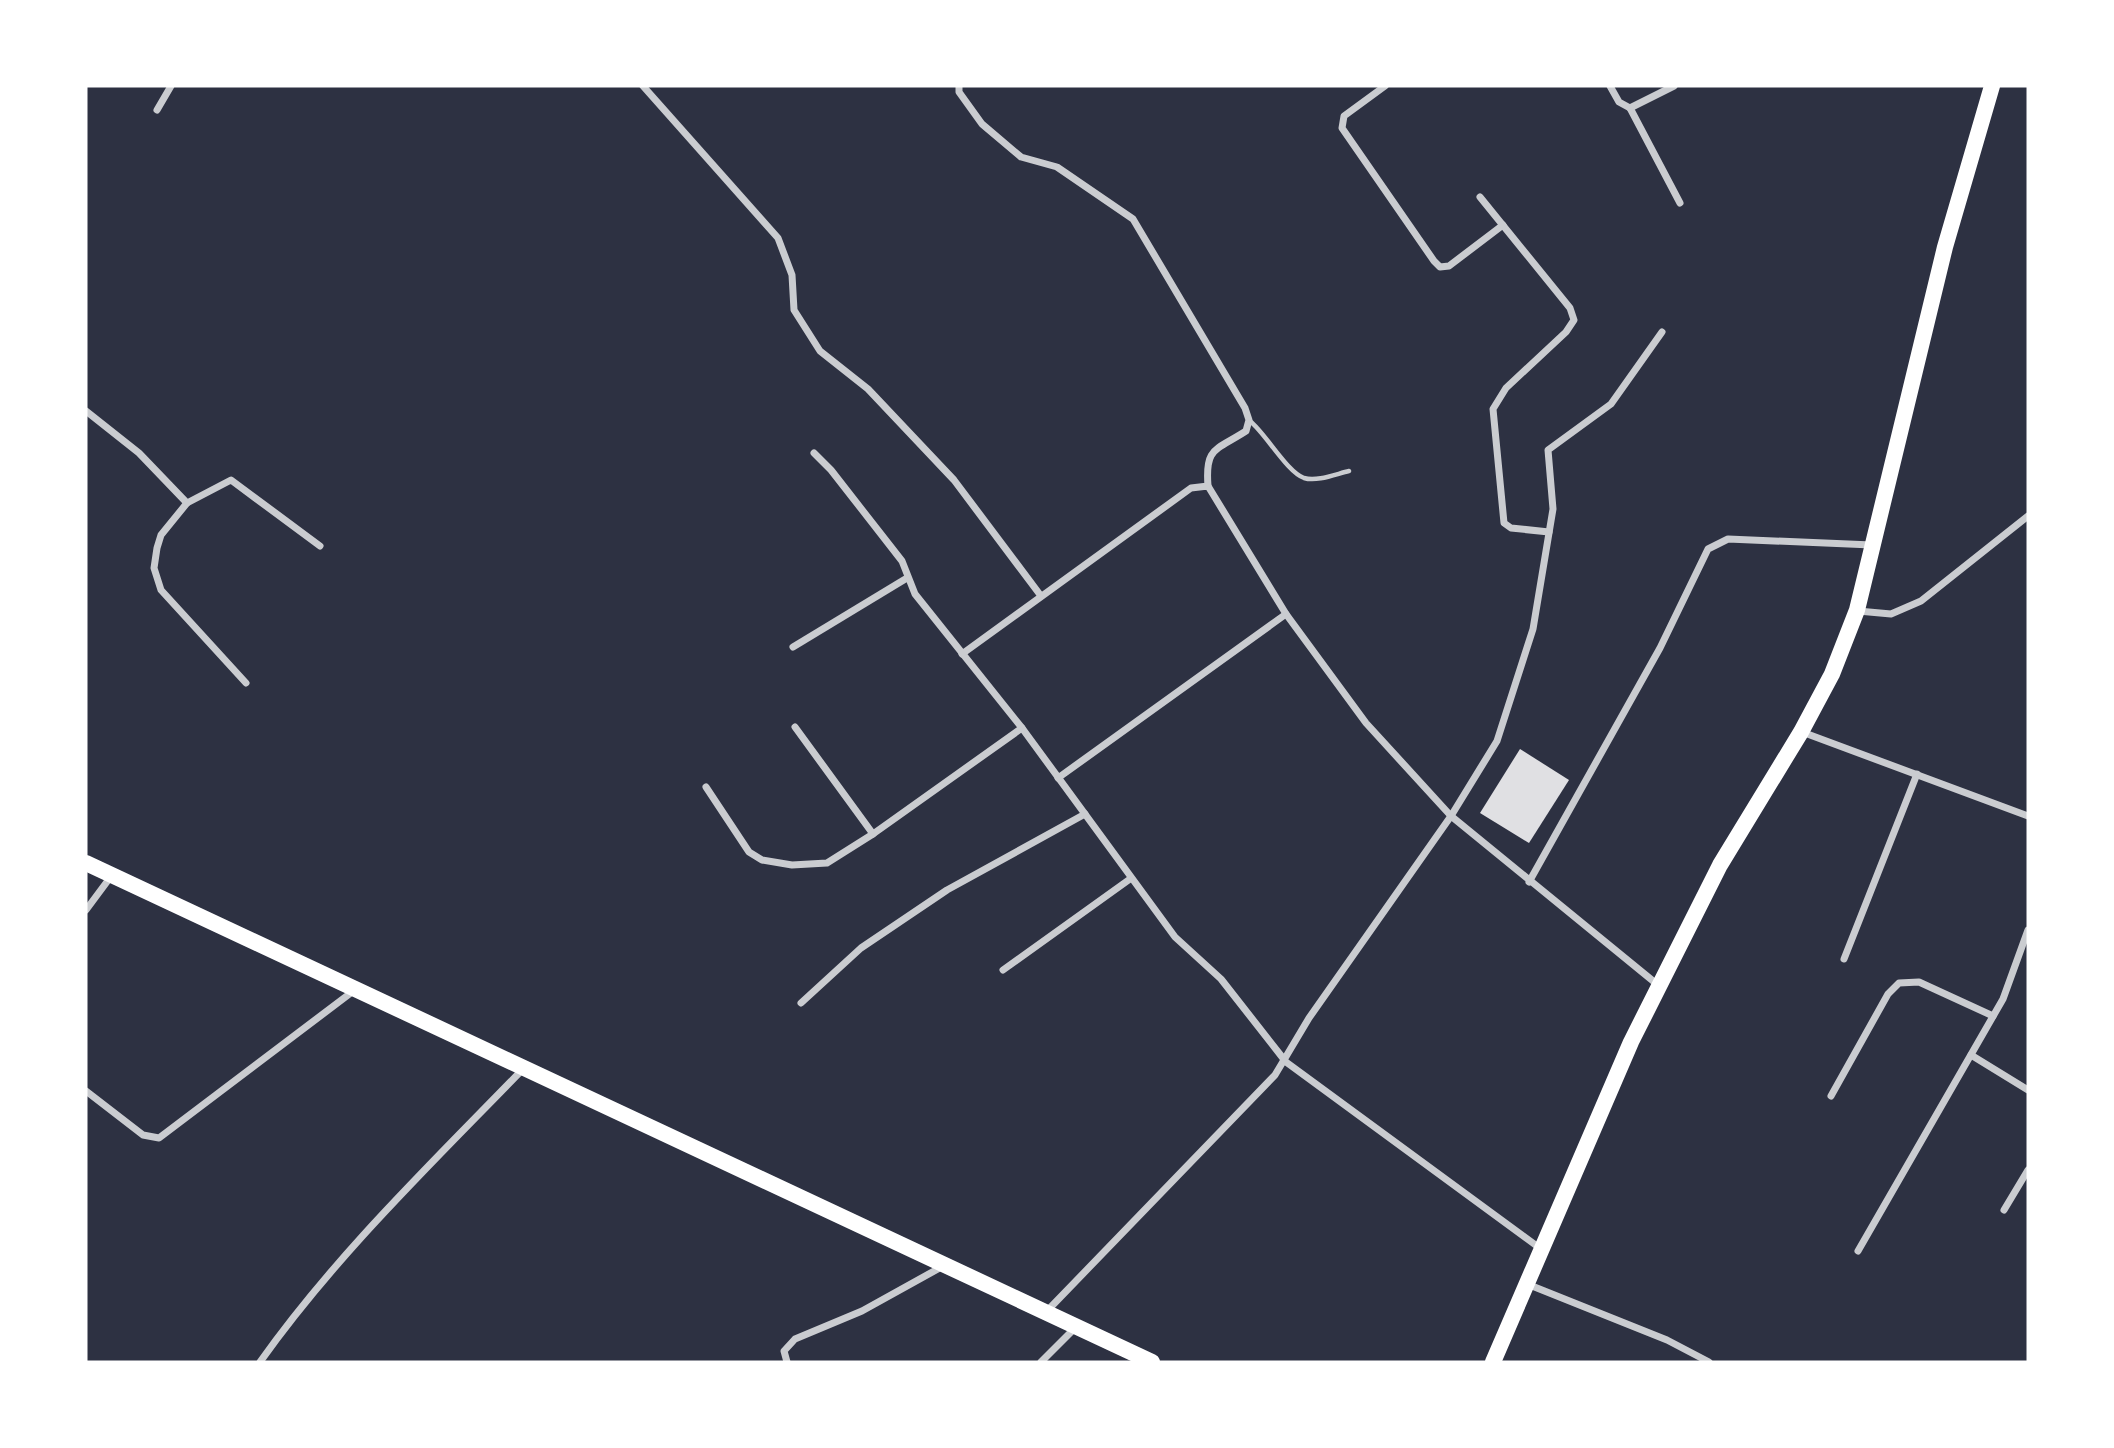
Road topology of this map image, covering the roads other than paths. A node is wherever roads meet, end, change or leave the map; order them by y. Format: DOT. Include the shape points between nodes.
graph roads {
  1 [pos="171,86"];
  2 [pos="643,86"];
  3 [pos="959,86"];
  4 [pos="1385,86"];
  5 [pos="1609,86"];
  6 [pos="1674,86"];
  7 [pos="1992,86"];
  8 [pos="1630,108"];
  9 [pos="157,110"];
  10 [pos="1480,197"];
  11 [pos="1681,203"];
  12 [pos="1503,225"];
  13 [pos="1662,332"];
  14 [pos="86,411"];
  15 [pos="1249,420"];
  16 [pos="814,453"];
  17 [pos="1349,471"];
  18 [pos="1208,486"];
  19 [pos="187,503"];
  20 [pos="2028,516"];
  21 [pos="1549,532"];
  22 [pos="1872,545"];
  23 [pos="320,546"];
  24 [pos="907,578"];
  25 [pos="1041,596"];
  26 [pos="1857,610"];
  27 [pos="1286,614"];
  28 [pos="793,647"];
  29 [pos="962,653"];
  30 [pos="246,683"];
  31 [pos="795,727"];
  32 [pos="1022,728"];
  33 [pos="1801,732"];
  34 [pos="1917,774"];
  35 [pos="1058,778"];
  36 [pos="706,787"];
  37 [pos="1085,814"];
  38 [pos="1451,816"];
  39 [pos="2028,816"];
  40 [pos="873,834"];
  41 [pos="86,863"];
  42 [pos="112,876"];
  43 [pos="1130,879"];
  44 [pos="1529,882"];
  45 [pos="86,910"];
  46 [pos="2028,930"];
  47 [pos="1844,959"];
  48 [pos="1003,970"];
  49 [pos="1659,986"];
  50 [pos="357,989"];
  51 [pos="801,1003"];
  52 [pos="1993,1016"];
  53 [pos="1971,1055"];
  54 [pos="1286,1062"];
  55 [pos="524,1068"];
  56 [pos="2028,1090"];
  57 [pos="86,1091"];
  58 [pos="1831,1096"];
  59 [pos="2028,1170"];
  60 [pos="2004,1210"];
  61 [pos="1542,1249"];
  62 [pos="1858,1251"];
  63 [pos="945,1265"];
  64 [pos="1527,1284"];
  65 [pos="1047,1312"];
  66 [pos="1076,1326"];
  67 [pos="260,1362"];
  68 [pos="787,1362"];
  69 [pos="1041,1362"];
  70 [pos="1152,1362"];
  71 [pos="1493,1362"];
  72 [pos="1709,1362"];
  1 -- 9 [label="street"];
  2 -- 25 [label="street" via="778,238 792,275 794,310 820,351 868,389 954,480"];
  3 -- 15 [label="street" via="982,124 1021,157 1065,172 1133,219"];
  4 -- 12 [label="street" via="1344,117 1342,128 1434,261 1440,267 1448,266"];
  5 -- 8 [label="street" via="1619,102"];
  6 -- 8 [label="street"];
  7 -- 22 [label="highway" via="1945,247"];
  8 -- 11 [label="street"];
  10 -- 12 [label="street"];
  12 -- 21 [label="street" via="1570,308 1574,320 1506,388 1493,409 1504,523 1511,528"];
  13 -- 21 [label="street" via="1611,404 1548,450 1553,509"];
  14 -- 19 [label="street" via="139,453"];
  15 -- 17 [label="lane" via="1304,478"];
  15 -- 18 [label="street" via="1246,432 1206,460"];
  16 -- 24 [label="street" via="902,561"];
  18 -- 25 [label="street" via="1191,488"];
  18 -- 27 [label="street"];
  19 -- 23 [label="street" via="230,480"];
  19 -- 30 [label="street" via="161,535 157,548 154,568 161,590"];
  20 -- 26 [label="street" via="1920,601 1891,614"];
  21 -- 38 [label="street" via="1533,629 1506,719"];
  22 -- 26 [label="highway"];
  22 -- 44 [label="street" via="1728,540 1708,548 1660,648"];
  24 -- 28 [label="street"];
  24 -- 29 [label="street"];
  25 -- 29 [label="street"];
  26 -- 33 [label="highway" via="1832,674"];
  27 -- 35 [label="street"];
  27 -- 38 [label="street" via="1366,723"];
  29 -- 32 [label="street"];
  31 -- 40 [label="street"];
  32 -- 35 [label="street"];
  32 -- 40 [label="street"];
  33 -- 34 [label="street"];
  33 -- 49 [label="highway" via="1720,865"];
  34 -- 39 [label="street"];
  34 -- 47 [label="street"];
  35 -- 37 [label="street"];
  36 -- 40 [label="street" via="749,852 762,860 792,865 827,863"];
  37 -- 43 [label="street"];
  37 -- 51 [label="street" via="947,890 861,948"];
  38 -- 44 [label="street"];
  38 -- 54 [label="street" via="1309,1018"];
  41 -- 42 [label="highway"];
  42 -- 45 [label="street"];
  42 -- 50 [label="highway"];
  43 -- 48 [label="street"];
  43 -- 54 [label="street" via="1183,946 1221,979"];
  44 -- 49 [label="street"];
  46 -- 52 [label="street"];
  49 -- 61 [label="highway"];
  50 -- 55 [label="highway"];
  50 -- 57 [label="street" via="159,1138 143,1135"];
  52 -- 53 [label="street"];
  52 -- 58 [label="street" via="1920,982 1899,983 1888,994"];
  53 -- 56 [label="street"];
  53 -- 62 [label="street"];
  54 -- 61 [label="street"];
  54 -- 65 [label="street"];
  55 -- 63 [label="highway"];
  55 -- 67 [label="street" via="368,1230"];
  59 -- 60 [label="street"];
  61 -- 64 [label="highway"];
  63 -- 65 [label="highway"];
  63 -- 68 [label="street" via="862,1311 795,1339 784,1351"];
  64 -- 71 [label="highway"];
  64 -- 72 [label="street" via="1667,1340"];
  65 -- 66 [label="highway"];
  66 -- 69 [label="street"];
  66 -- 70 [label="highway"];
}
